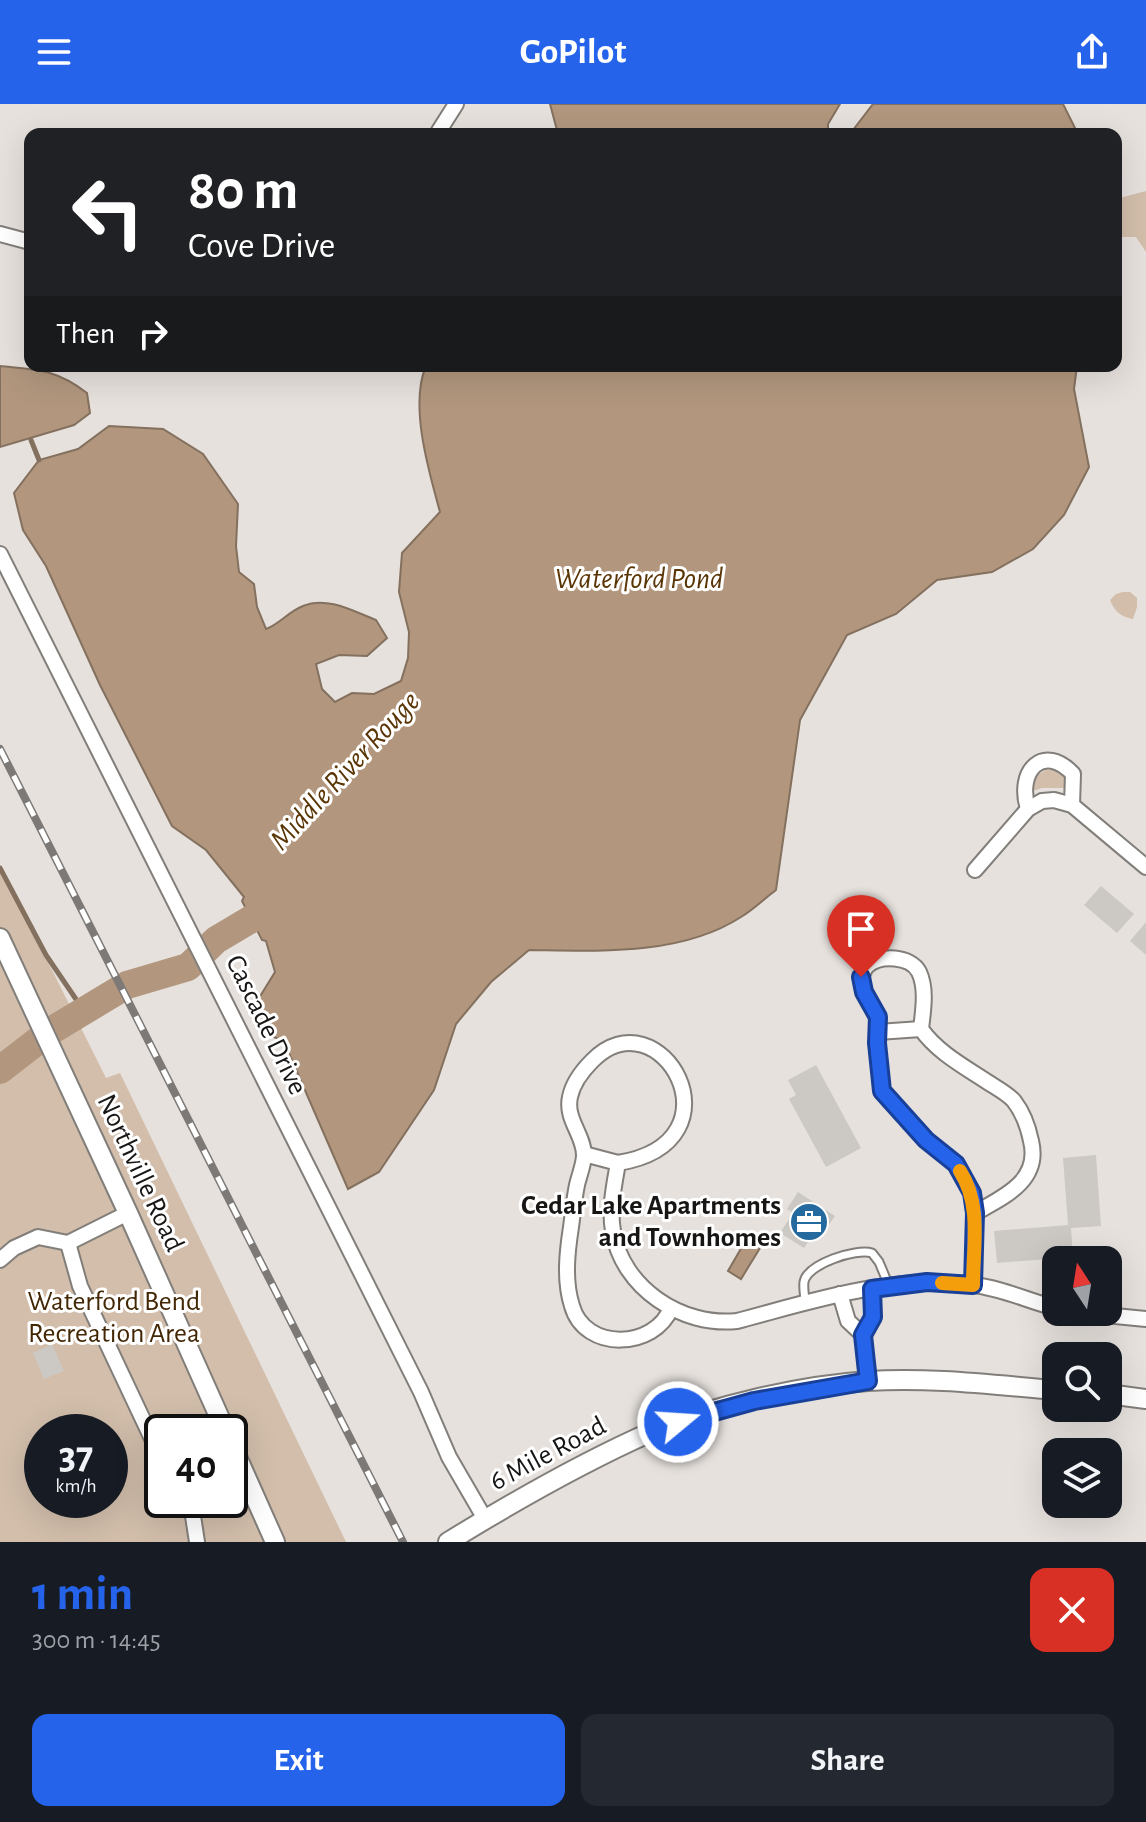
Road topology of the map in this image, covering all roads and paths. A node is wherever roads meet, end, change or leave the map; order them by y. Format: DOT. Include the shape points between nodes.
graph roads {
  1 [pos="456,104"];
  2 [pos="441,128"];
  3 [pos="0,234"];
  4 [pos="24,240"];
  5 [pos="0,554"];
  6 [pos="1072,805"];
  7 [pos="1028,809"];
  8 [pos="1146,867"];
  9 [pos="975,870"];
  10 [pos="0,938"];
  11 [pos="921,1029"];
  12 [pos="878,1032"];
  13 [pos="584,1154"];
  14 [pos="618,1163"];
  15 [pos="128,1213"];
  16 [pos="975,1213"];
  17 [pos="68,1243"];
  18 [pos="0,1260"];
  19 [pos="973,1285"];
  20 [pos="889,1286"];
  21 [pos="872,1289"];
  22 [pos="840,1294"];
  23 [pos="805,1303"];
  24 [pos="1042,1304"];
  25 [pos="671,1308"];
  26 [pos="1122,1317"];
  27 [pos="1146,1319"];
  28 [pos="863,1335"];
  29 [pos="868,1381"];
  30 [pos="1042,1388"];
  31 [pos="1122,1396"];
  32 [pos="1146,1399"];
  33 [pos="217,1414"];
  34 [pos="144,1421"];
  35 [pos="248,1481"];
  36 [pos="193,1518"];
  37 [pos="485,1519"];
  38 [pos="197,1542"];
  39 [pos="275,1542"];
  40 [pos="448,1542"];
  1 -- 2 [label="street"];
  3 -- 4 [label="street"];
  5 -- 37 [label="street, Cascade Drive" via="449,1457"];
  6 -- 7 [label="street" via="1042,801"];
  6 -- 7 [label="street" via="1073,774 1053,761 1027,772"];
  6 -- 8 [label="street"];
  7 -- 9 [label="street"];
  10 -- 15 [label="street, Northville Road"];
  11 -- 12 [label="street"];
  11 -- 12 [label="street" via="920,975 914,965 880,960 868,965 861,977 878,1017"];
  11 -- 16 [label="street" via="944,1053 1012,1098 1026,1120 1031,1165 1019,1187"];
  12 -- 16 [label="street" via="882,1091 956,1164 972,1193"];
  13 -- 14 [label="street"];
  13 -- 14 [label="street" via="570,1118 570,1098 580,1073 615,1046 649,1047 669,1060 682,1086 685,1110 677,1133 659,1149"];
  13 -- 25 [label="street" via="567,1268 572,1309 587,1329 612,1341 658,1329"];
  14 -- 25 [label="street" via="611,1203 622,1260 642,1288"];
  15 -- 17 [label="street"];
  15 -- 33 [label="street, Northville Road"];
  16 -- 19 [label="street"];
  17 -- 18 [label="street" via="38,1237"];
  17 -- 34 [label="street" via="80,1286"];
  19 -- 20 [label="street"];
  19 -- 24 [label="street"];
  20 -- 21 [label="street"];
  20 -- 23 [label="lane" via="872,1253 852,1251 809,1273"];
  21 -- 22 [label="street"];
  21 -- 28 [label="street" via="873,1317"];
  22 -- 23 [label="street"];
  22 -- 28 [label="street" via="848,1321"];
  23 -- 25 [label="street" via="720,1323"];
  26 -- 27 [label="street"];
  28 -- 29 [label="street"];
  29 -- 30 [label="street, 6 Mile Road"];
  29 -- 37 [label="street, 6 Mile Road" via="754,1401 678,1422 613,1450"];
  31 -- 32 [label="street"];
  35 -- 39 [label="street"];
  36 -- 38 [label="street"];
  37 -- 40 [label="street, 6 Mile Road"];
}
